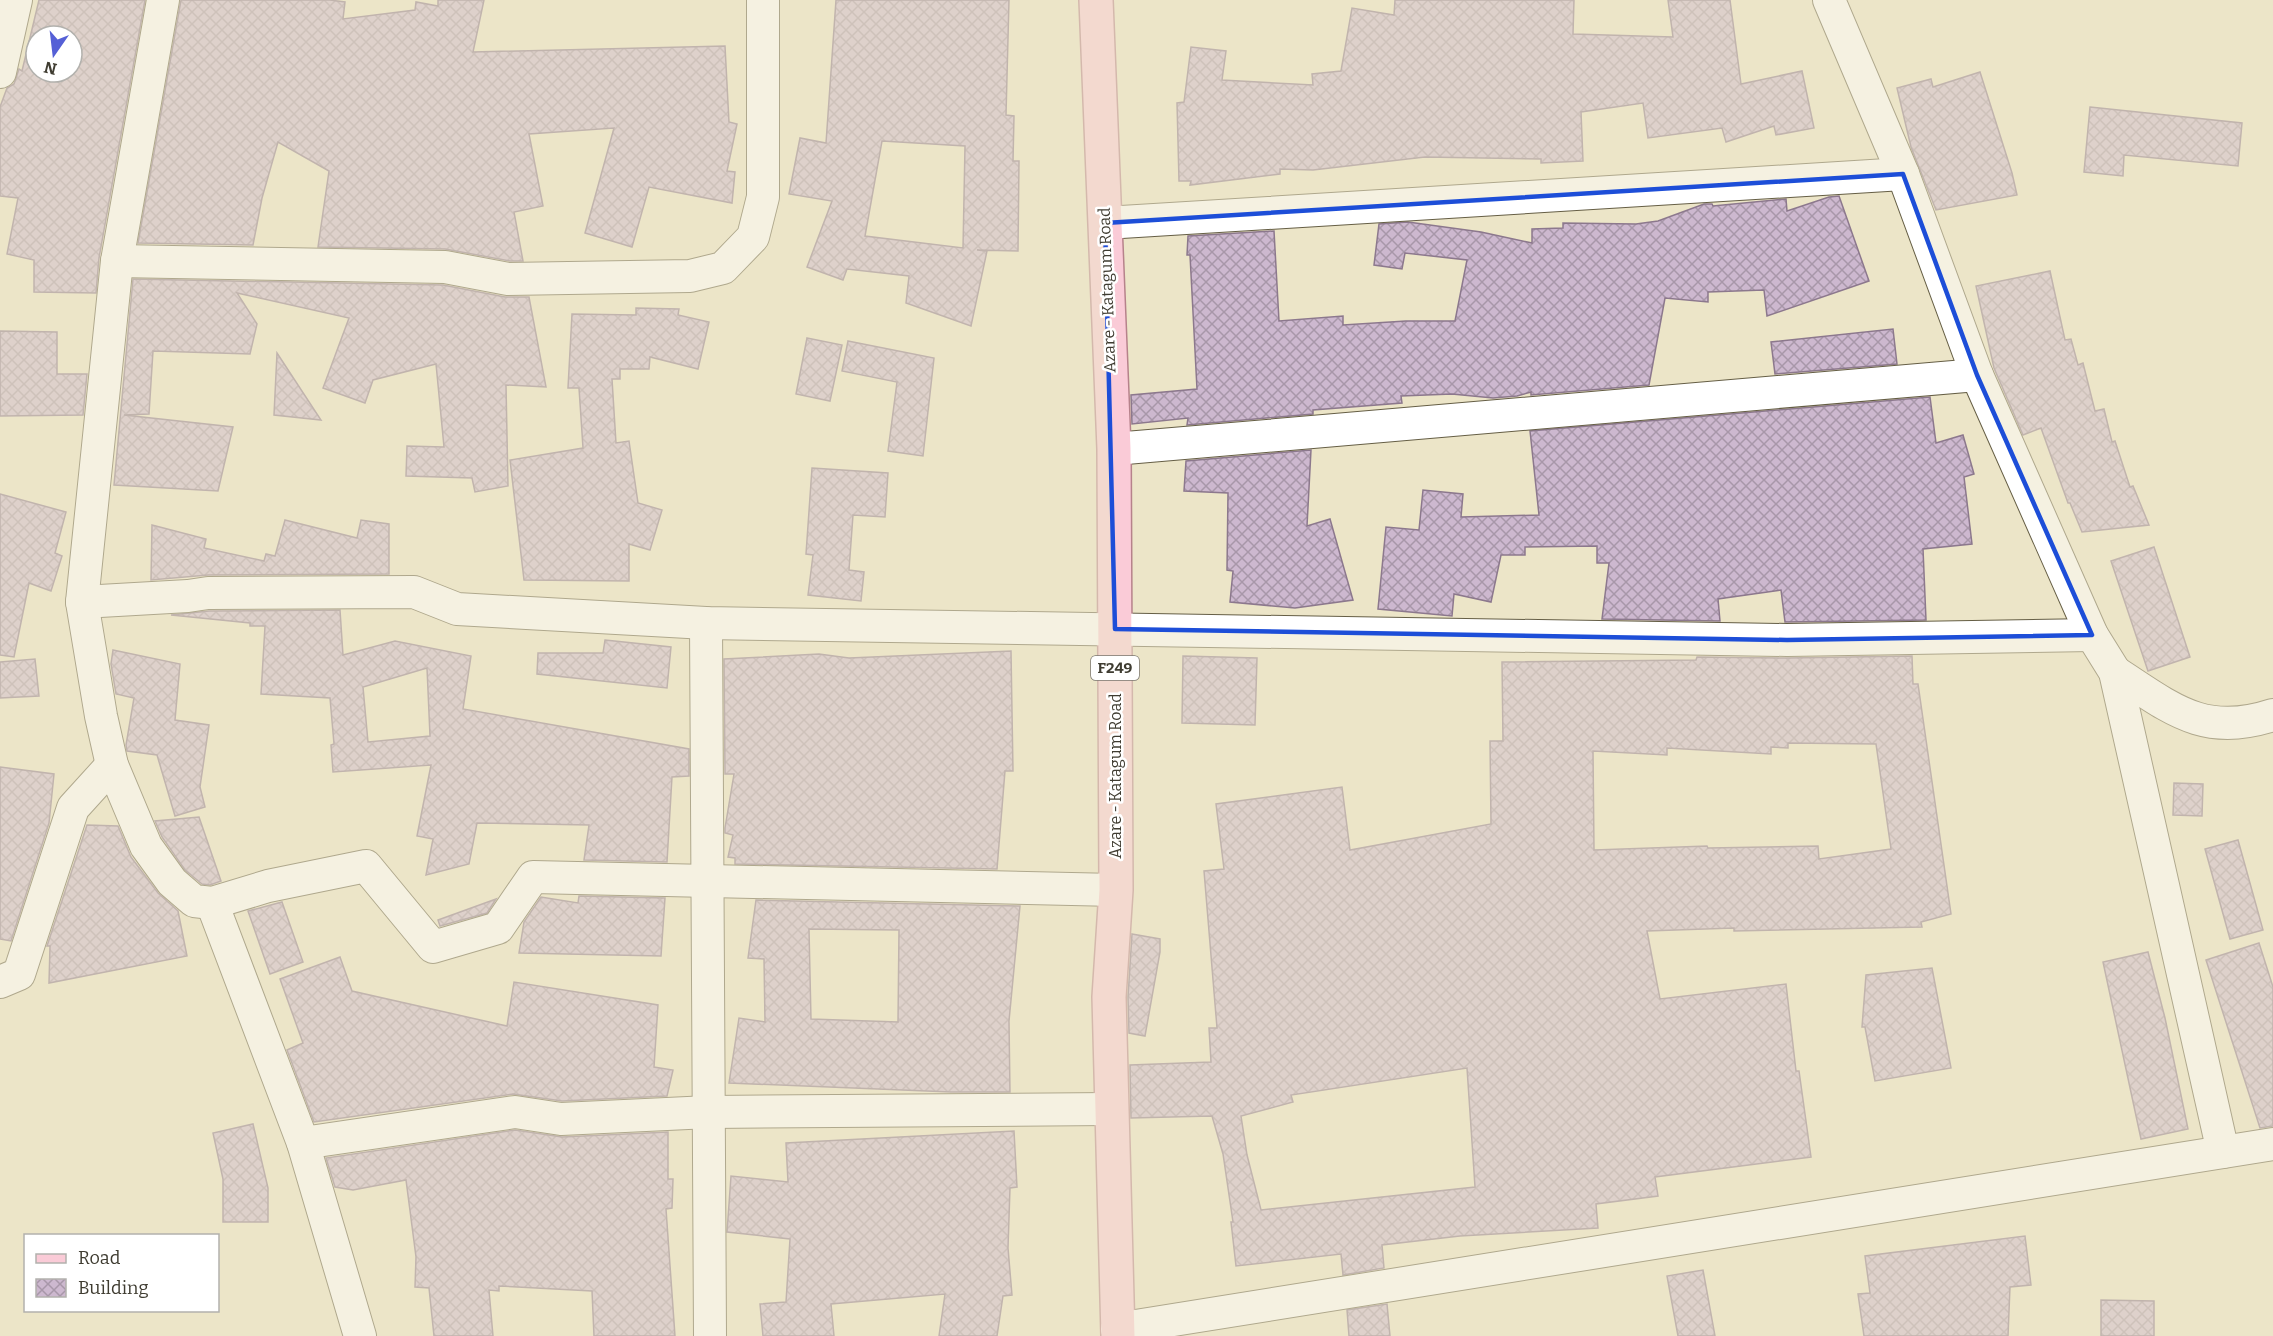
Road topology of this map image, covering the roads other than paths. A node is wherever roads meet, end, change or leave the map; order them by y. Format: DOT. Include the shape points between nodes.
graph roads {
  1 [pos="16,0"];
  2 [pos="163,0"];
  3 [pos="764,0"];
  4 [pos="1096,0"];
  5 [pos="1829,0"];
  6 [pos="0,72"];
  7 [pos="1903,174"];
  8 [pos="1105,223"];
  9 [pos="117,261"];
  10 [pos="1977,375"];
  11 [pos="1114,449"];
  12 [pos="82,602"];
  13 [pos="706,623"];
  14 [pos="1115,629"];
  15 [pos="2092,634"];
  16 [pos="2115,672"];
  17 [pos="2176,712"];
  18 [pos="2273,715"];
  19 [pos="2127,726"];
  20 [pos="112,765"];
  21 [pos="707,883"];
  22 [pos="1116,890"];
  23 [pos="213,903"];
  24 [pos="0,982"];
  25 [pos="1111,1109"];
  26 [pos="709,1112"];
  27 [pos="303,1143"];
  28 [pos="2273,1144"];
  29 [pos="2223,1152"];
  30 [pos="1117,1332"];
  31 [pos="360,1336"];
  32 [pos="710,1336"];
  1 -- 6 [label="street"];
  2 -- 9 [label="street"];
  3 -- 9 [label="street" via="763,197 753,237 723,268 690,276 508,279 445,267"];
  4 -- 8 [label="main road, Azare - Katagum Road / F249"];
  5 -- 7 [label="street"];
  7 -- 8 [label="street"];
  7 -- 10 [label="street"];
  8 -- 11 [label="main road, Azare - Katagum Road / F249"];
  9 -- 12 [label="street"];
  10 -- 11 [label="street"];
  10 -- 15 [label="street"];
  11 -- 14 [label="main road, Azare - Katagum Road / F249"];
  12 -- 13 [label="street" via="208,593 414,592 457,609"];
  12 -- 20 [label="street"];
  13 -- 14 [label="street"];
  13 -- 21 [label="street"];
  14 -- 15 [label="street" via="1786,640"];
  14 -- 22 [label="main road, Azare - Katagum Road / F249"];
  15 -- 16 [label="street"];
  16 -- 17 [label="street"];
  16 -- 19 [label="street"];
  17 -- 18 [label="street" via="2204,722 2248,723"];
  17 -- 19 [label="street"];
  19 -- 29 [label="street"];
  20 -- 23 [label="street" via="146,846 165,873 194,901"];
  20 -- 24 [label="street" via="73,808 19,974"];
  21 -- 22 [label="street"];
  21 -- 23 [label="street" via="533,877 498,928 433,947 366,866 268,886"];
  21 -- 26 [label="street"];
  22 -- 25 [label="main road, Azare - Katagum Road / F249" via="1109,997"];
  23 -- 27 [label="street"];
  25 -- 26 [label="street"];
  25 -- 30 [label="main road, Azare - Katagum Road / F249"];
  26 -- 27 [label="street" via="561,1119 516,1112"];
  26 -- 32 [label="street"];
  27 -- 31 [label="street"];
  28 -- 29 [label="street"];
  29 -- 30 [label="street"];
}
